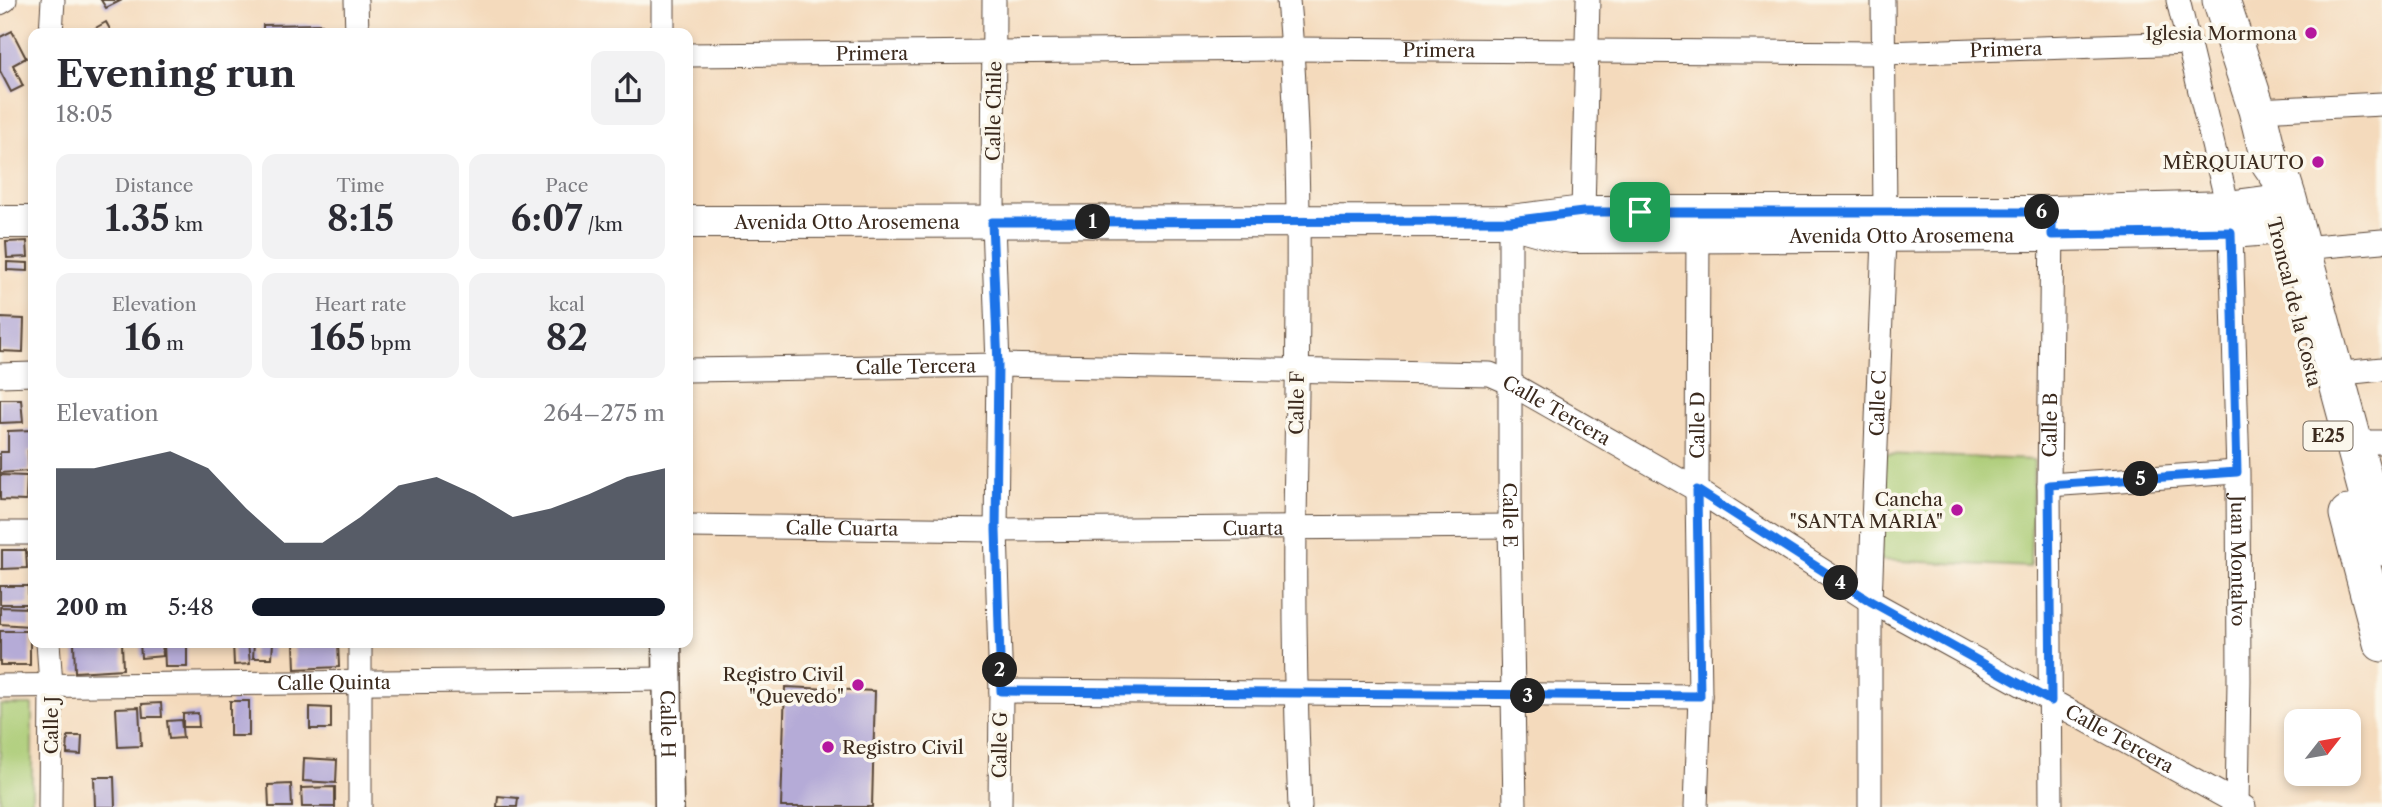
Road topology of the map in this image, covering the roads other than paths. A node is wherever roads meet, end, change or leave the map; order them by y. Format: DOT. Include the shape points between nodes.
graph roads {
  1 [pos="5,0"];
  2 [pos="53,0"];
  3 [pos="356,0"];
  4 [pos="663,0"];
  5 [pos="994,0"];
  6 [pos="1288,0"];
  7 [pos="1588,0"];
  8 [pos="1883,0"];
  9 [pos="2178,0"];
  10 [pos="2221,0"];
  11 [pos="0,3"];
  12 [pos="51,28"];
  13 [pos="356,28"];
  14 [pos="663,28"];
  15 [pos="2190,43"];
  16 [pos="1292,48"];
  17 [pos="994,51"];
  18 [pos="1586,51"];
  19 [pos="1884,53"];
  20 [pos="693,55"];
  21 [pos="2382,104"];
  22 [pos="2257,110"];
  23 [pos="1583,212"];
  24 [pos="2229,220"];
  25 [pos="1297,221"];
  26 [pos="1510,221"];
  27 [pos="2286,221"];
  28 [pos="0,222"];
  29 [pos="28,222"];
  30 [pos="693,222"];
  31 [pos="992,222"];
  32 [pos="1698,223"];
  33 [pos="2052,224"];
  34 [pos="1884,225"];
  35 [pos="2382,240"];
  36 [pos="998,365"];
  37 [pos="2382,369"];
  38 [pos="693,370"];
  39 [pos="1298,370"];
  40 [pos="28,374"];
  41 [pos="2334,374"];
  42 [pos="0,375"];
  43 [pos="1510,384"];
  44 [pos="2367,442"];
  45 [pos="2237,472"];
  46 [pos="2049,485"];
  47 [pos="1697,490"];
  48 [pos="693,526"];
  49 [pos="1510,526"];
  50 [pos="1295,527"];
  51 [pos="996,530"];
  52 [pos="0,533"];
  53 [pos="28,533"];
  54 [pos="2382,547"];
  55 [pos="1870,601"];
  56 [pos="2382,643"];
  57 [pos="48,648"];
  58 [pos="360,648"];
  59 [pos="667,648"];
  60 [pos="667,679"];
  61 [pos="360,681"];
  62 [pos="51,685"];
  63 [pos="0,686"];
  64 [pos="1001,691"];
  65 [pos="1295,691"];
  66 [pos="1513,696"];
  67 [pos="1700,696"];
  68 [pos="2051,701"];
  69 [pos="2240,806"];
  70 [pos="50,807"];
  71 [pos="360,807"];
  72 [pos="669,807"];
  73 [pos="1000,807"];
  74 [pos="1300,807"];
  75 [pos="1515,807"];
  76 [pos="1696,807"];
  77 [pos="1870,807"];
  78 [pos="2052,807"];
  1 -- 11 [label="street"];
  2 -- 12 [label="street"];
  3 -- 13 [label="street"];
  4 -- 14 [label="street"];
  5 -- 17 [label="street, Calle Chile"];
  6 -- 16 [label="street, Calle F"];
  7 -- 18 [label="street"];
  8 -- 19 [label="street, Calle C"];
  9 -- 15 [label="street, Juan Montalvo"];
  10 -- 22 [label="highway, E25"];
  15 -- 19 [label="street, Primera"];
  15 -- 24 [label="street, Juan Montalvo"];
  16 -- 17 [label="street, Primera"];
  16 -- 18 [label="street, Primera"];
  16 -- 25 [label="street, Calle F"];
  17 -- 20 [label="street, Primera"];
  17 -- 31 [label="street, Calle Chile"];
  18 -- 19 [label="street, Primera"];
  18 -- 23 [label="street"];
  19 -- 34 [label="street, Calle C"];
  21 -- 22 [label="street"];
  22 -- 27 [label="highway, E25" via="2270,163 2282,180"];
  23 -- 26 [label="main road, Avenida Otto Arosemena"];
  23 -- 32 [label="main road, Avenida Otto Arosemena"];
  24 -- 27 [label="main road, Avenida Otto Arosemena"];
  24 -- 33 [label="main road, Avenida Otto Arosemena"];
  24 -- 45 [label="street, Juan Montalvo"];
  25 -- 26 [label="main road, Avenida Otto Arosemena"];
  25 -- 31 [label="main road, Avenida Otto Arosemena"];
  25 -- 39 [label="street, Calle F"];
  26 -- 32 [label="main road, Avenida Otto Arosemena" via="1573,237"];
  26 -- 43 [label="street, Calle E"];
  27 -- 35 [label="street"];
  27 -- 41 [label="highway, Troncal de la Costa / E25"];
  27 -- 56 [label="highway, Troncal de la Costa / E25"];
  28 -- 29 [label="main road"];
  30 -- 31 [label="main road, Avenida Otto Arosemena"];
  31 -- 36 [label="street, Calle G"];
  32 -- 34 [label="main road, Avenida Otto Arosemena"];
  32 -- 47 [label="street, Calle D"];
  33 -- 34 [label="main road, Avenida Otto Arosemena"];
  33 -- 46 [label="street, Calle B"];
  34 -- 55 [label="street, Calle C"];
  36 -- 38 [label="street, Calle Tercera"];
  36 -- 39 [label="street, Calle Tercera"];
  36 -- 51 [label="street, Calle G"];
  37 -- 41 [label="street"];
  39 -- 43 [label="street, Calle Tercera" via="1490,374"];
  39 -- 50 [label="street, Calle F"];
  40 -- 42 [label="street"];
  41 -- 44 [label="highway, Troncal de la Costa / E25"];
  43 -- 47 [label="street, Calle Tercera"];
  43 -- 49 [label="street, Calle E"];
  44 -- 54 [label="highway, Troncal de la Costa / E25"];
  45 -- 46 [label="street"];
  45 -- 69 [label="street, Juan Montalvo"];
  46 -- 68 [label="street, Calle B"];
  47 -- 55 [label="street, Calle Tercera"];
  47 -- 67 [label="street, Calle D"];
  48 -- 51 [label="street, Calle Cuarta"];
  49 -- 50 [label="street, Cuarta"];
  49 -- 66 [label="street, Calle E"];
  50 -- 51 [label="street, Cuarta"];
  50 -- 65 [label="street, Calle F"];
  51 -- 64 [label="street, Calle G"];
  52 -- 53 [label="street"];
  55 -- 68 [label="street, Calle Tercera"];
  55 -- 77 [label="street, Calle C"];
  57 -- 62 [label="street, Calle J"];
  58 -- 61 [label="street"];
  59 -- 60 [label="street, Calle H"];
  60 -- 61 [label="street, Calle Quinta"];
  60 -- 72 [label="street, Calle H"];
  61 -- 62 [label="street, Calle Quinta"];
  61 -- 71 [label="street"];
  62 -- 63 [label="street, Calle Quinta"];
  62 -- 70 [label="street, Calle J"];
  64 -- 65 [label="street"];
  64 -- 73 [label="street, Calle G"];
  65 -- 66 [label="street"];
  65 -- 74 [label="street, Calle F"];
  66 -- 67 [label="street"];
  66 -- 75 [label="street, Calle E"];
  67 -- 76 [label="street, Calle D"];
  68 -- 69 [label="street, Calle Tercera"];
  68 -- 78 [label="street, Calle B"];
}
